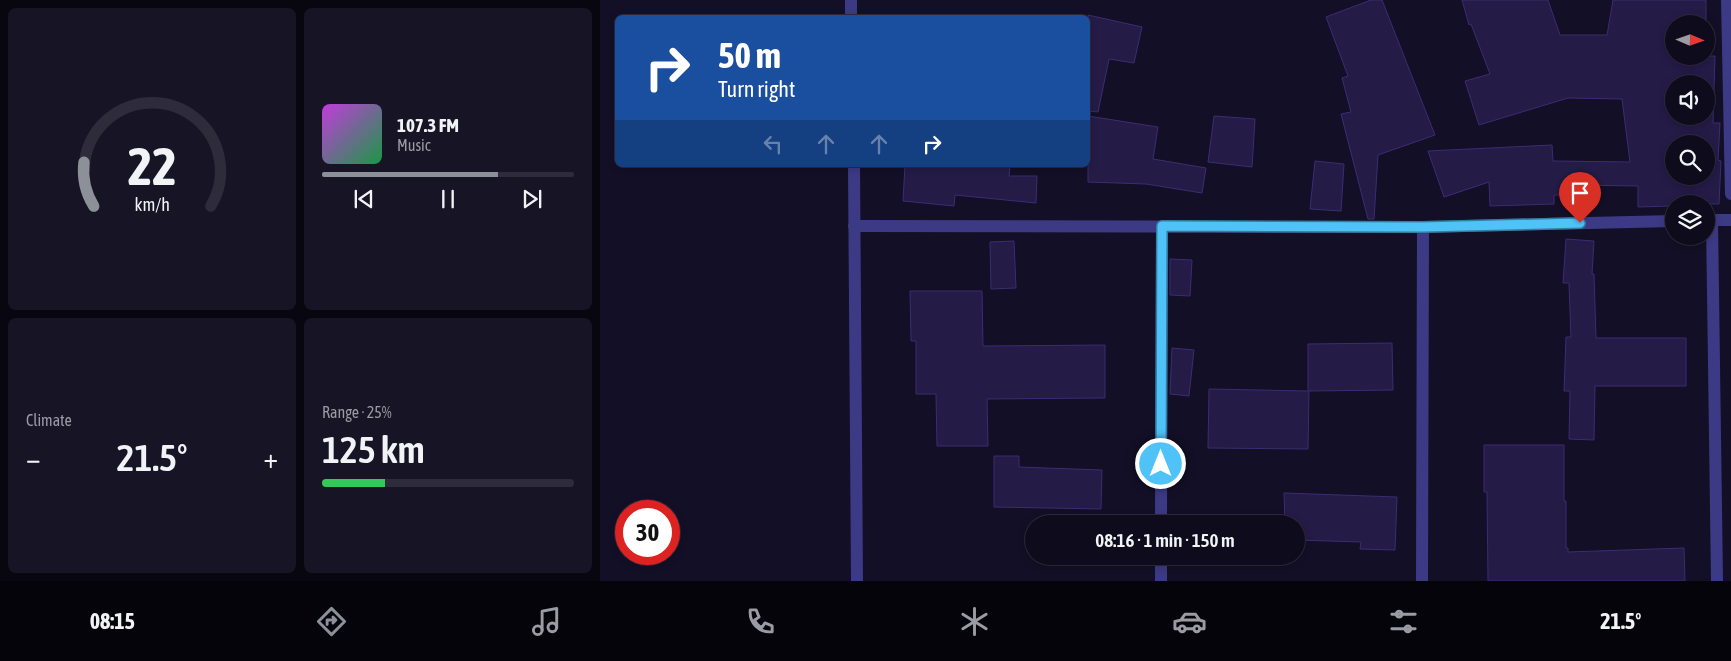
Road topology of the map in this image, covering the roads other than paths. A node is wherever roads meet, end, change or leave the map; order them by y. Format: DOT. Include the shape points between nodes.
graph roads {
  1 [pos="851,0"];
  2 [pos="1727,0"];
  3 [pos="851,15"];
  4 [pos="854,167"];
  5 [pos="1731,194"];
  6 [pos="1715,220"];
  7 [pos="1731,220"];
  8 [pos="1665,221"];
  9 [pos="854,226"];
  10 [pos="1162,226"];
  11 [pos="1423,227"];
  12 [pos="1709,245"];
  13 [pos="1161,515"];
  14 [pos="1161,565"];
  15 [pos="857,581"];
  16 [pos="1161,581"];
  17 [pos="1422,581"];
  18 [pos="1716,581"];
  1 -- 3 [label="street"];
  2 -- 5 [label="street"];
  4 -- 9 [label="street"];
  6 -- 7 [label="street"];
  8 -- 11 [label="street"];
  9 -- 10 [label="street"];
  9 -- 15 [label="street"];
  10 -- 11 [label="street"];
  10 -- 13 [label="street"];
  11 -- 17 [label="street"];
  12 -- 18 [label="street"];
  14 -- 16 [label="street"];
}
